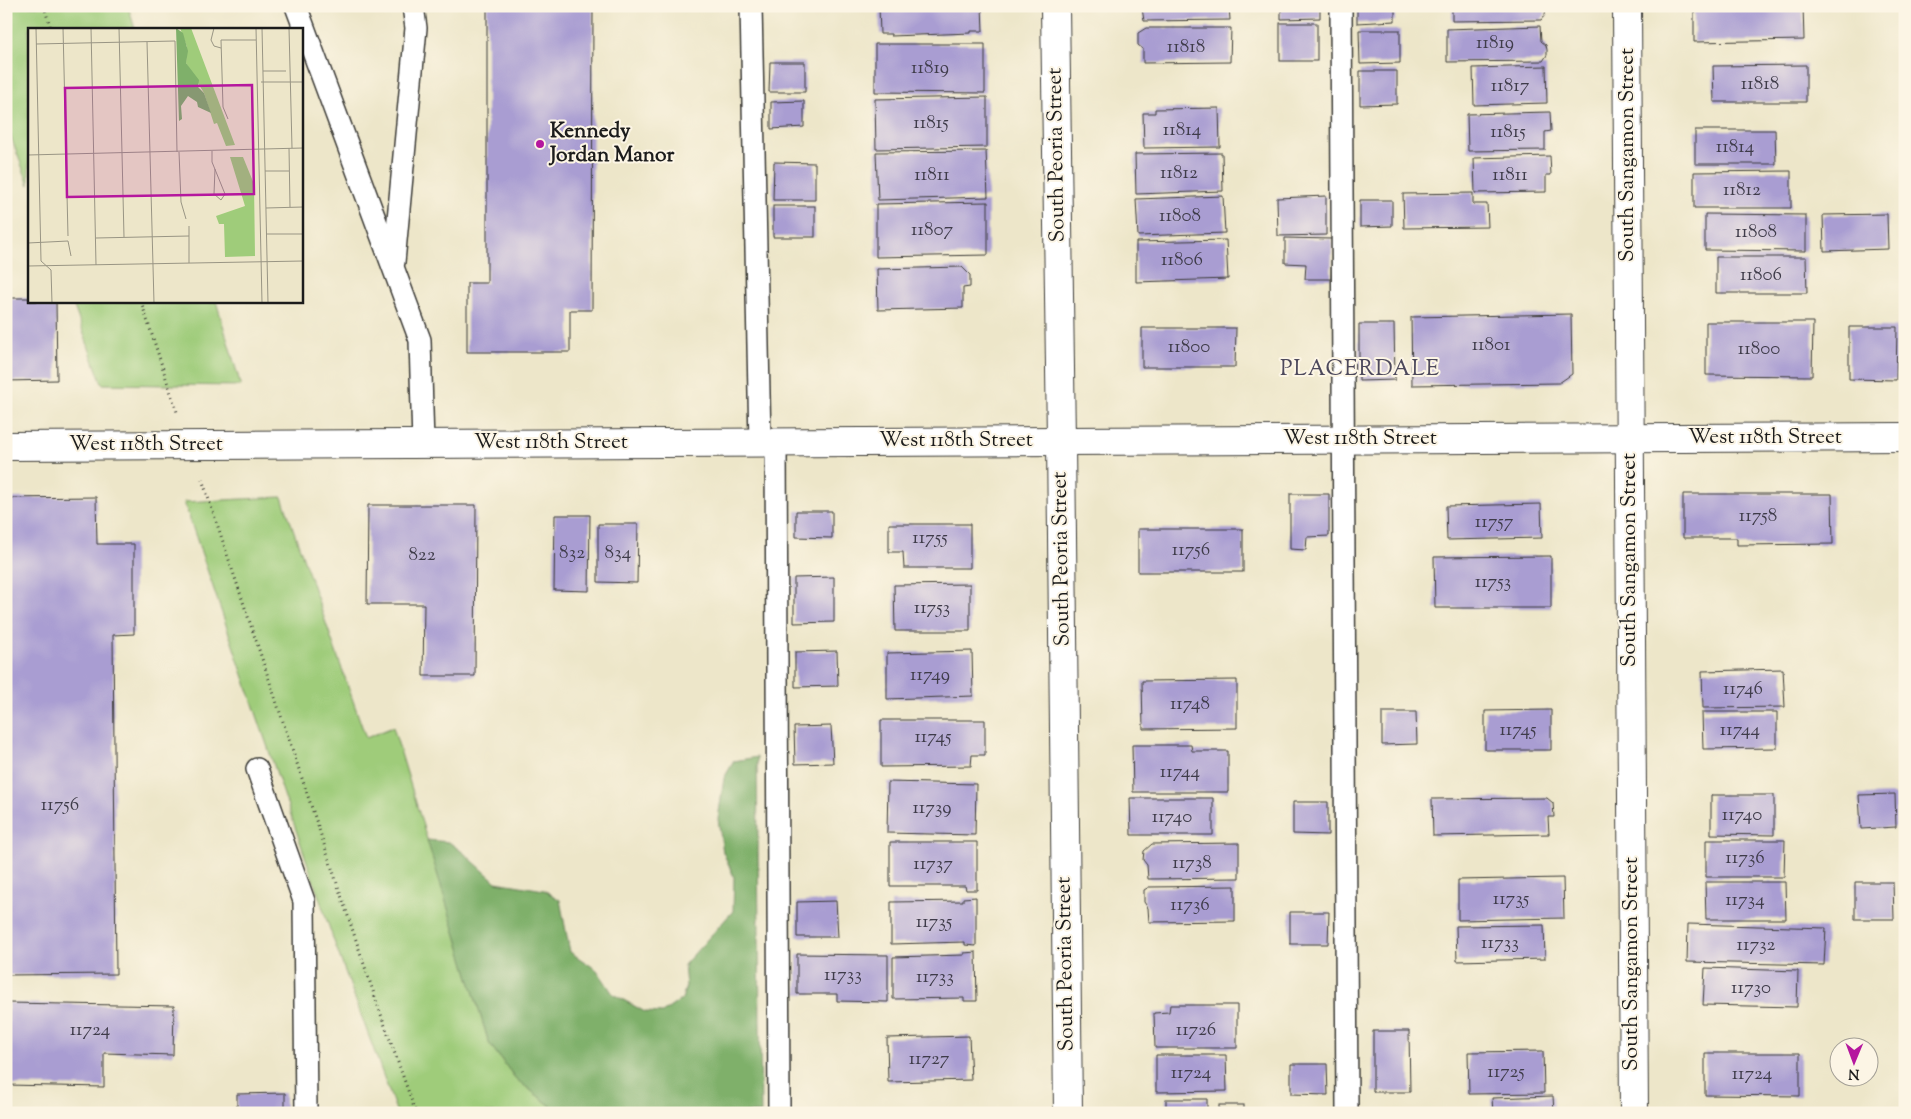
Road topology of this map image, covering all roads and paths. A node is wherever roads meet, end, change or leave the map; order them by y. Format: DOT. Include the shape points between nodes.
graph roads {
  1 [pos="44,6"];
  2 [pos="296,6"];
  3 [pos="413,6"];
  4 [pos="751,6"];
  5 [pos="1055,6"];
  6 [pos="1341,6"];
  7 [pos="1627,6"];
  8 [pos="51,28"];
  9 [pos="393,267"];
  10 [pos="141,302"];
  11 [pos="172,396"];
  12 [pos="1905,437"];
  13 [pos="1629,438"];
  14 [pos="1343,439"];
  15 [pos="1061,440"];
  16 [pos="768,442"];
  17 [pos="423,444"];
  18 [pos="6,446"];
  19 [pos="204,484"];
  20 [pos="257,769"];
  21 [pos="306,1113"];
  22 [pos="416,1113"];
  23 [pos="779,1113"];
  24 [pos="1068,1113"];
  25 [pos="1347,1113"];
  26 [pos="1634,1113"];
  1 -- 8 [label="path"];
  2 -- 9 [label="lane"];
  3 -- 9 [label="lane" via="416,28"];
  4 -- 16 [label="lane"];
  5 -- 15 [label="street, South Peoria Street"];
  6 -- 14 [label="lane"];
  7 -- 13 [label="street, South Sangamon Street"];
  9 -- 17 [label="lane" via="420,340"];
  10 -- 11 [label="path"];
  12 -- 13 [label="street, West 118th Street"];
  13 -- 14 [label="street, West 118th Street"];
  13 -- 26 [label="street, South Sangamon Street"];
  14 -- 15 [label="street, West 118th Street"];
  14 -- 25 [label="lane"];
  15 -- 16 [label="street, West 118th Street"];
  15 -- 24 [label="street, South Peoria Street"];
  16 -- 17 [label="street, West 118th Street"];
  16 -- 23 [label="lane"];
  17 -- 18 [label="street, West 118th Street"];
  19 -- 22 [label="path"];
  20 -- 21 [label="lane" via="304,901"];
}
